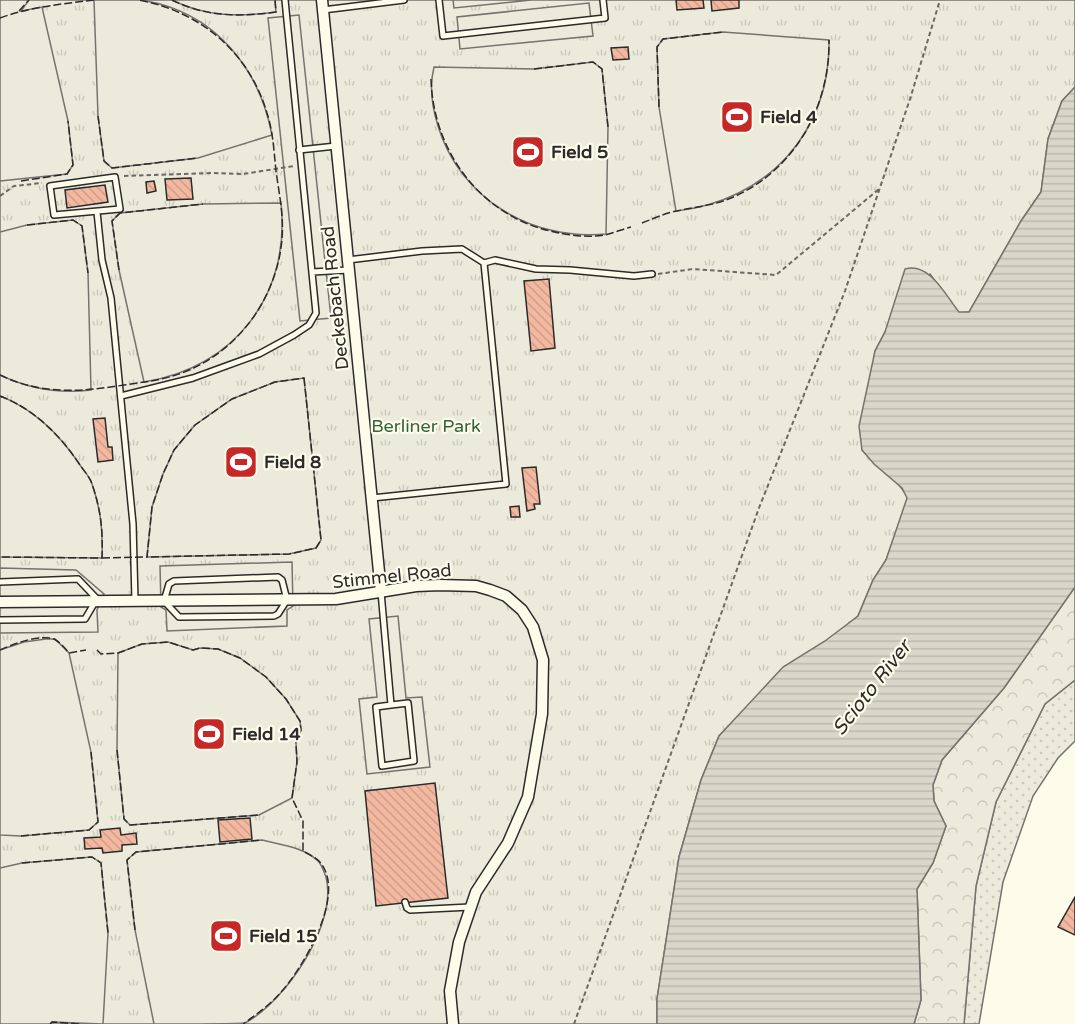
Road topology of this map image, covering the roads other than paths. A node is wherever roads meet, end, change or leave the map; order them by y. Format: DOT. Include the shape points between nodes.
graph roads {
  1 [pos="285,0"];
  2 [pos="404,0"];
  3 [pos="439,0"];
  4 [pos="603,0"];
  5 [pos="322,5"];
  6 [pos="336,146"];
  7 [pos="299,150"];
  8 [pos="97,212"];
  9 [pos="484,263"];
  10 [pos="348,265"];
  11 [pos="312,272"];
  12 [pos="652,274"];
  13 [pos="121,396"];
  14 [pos="372,498"];
  15 [pos="0,582"];
  16 [pos="381,592"];
  17 [pos="287,600"];
  18 [pos="135,601"];
  19 [pos="164,601"];
  20 [pos="0,602"];
  21 [pos="97,602"];
  22 [pos="0,620"];
  23 [pos="391,705"];
  24 [pos="405,902"];
  25 [pos="471,907"];
  26 [pos="453,1024"];
  1 -- 7 [label="lane"];
  2 -- 5 [label="lane"];
  3 -- 4 [label="lane" via="443,36 605,18"];
  5 -- 6 [label="street, Deckebach Road"];
  6 -- 7 [label="lane"];
  6 -- 10 [label="street, Deckebach Road"];
  7 -- 11 [label="lane"];
  8 -- 8 [label="lane" via="120,210 115,177 50,186 54,215"];
  8 -- 13 [label="lane"];
  9 -- 10 [label="lane" via="462,249 422,251"];
  9 -- 12 [label="lane" via="495,260 536,269"];
  9 -- 14 [label="lane" via="506,484"];
  10 -- 11 [label="lane"];
  10 -- 14 [label="street, Deckebach Road"];
  11 -- 13 [label="lane" via="316,313 309,325 294,335 259,354 193,378"];
  13 -- 18 [label="lane"];
  14 -- 16 [label="street, Deckebach Road"];
  15 -- 21 [label="lane" via="78,579"];
  16 -- 17 [label="street, Stimmel Road" via="336,599"];
  16 -- 23 [label="lane"];
  16 -- 25 [label="street, Stimmel Road" via="440,585 490,590 506,596 522,610 539,643 543,660 542,714 528,797 508,843 476,892"];
  17 -- 19 [label="street, Stimmel Road"];
  17 -- 19 [label="lane" via="274,616 178,617"];
  17 -- 19 [label="lane" via="278,577 174,581 169,584"];
  18 -- 19 [label="street, Stimmel Road"];
  18 -- 21 [label="street, Stimmel Road"];
  20 -- 21 [label="street, Stimmel Road"];
  21 -- 22 [label="lane" via="85,619"];
  23 -- 23 [label="lane" via="376,707 382,766 414,761 408,703"];
  24 -- 25 [label="lane" via="410,910"];
  25 -- 26 [label="street, Stimmel Road" via="459,942 450,991"];
}
